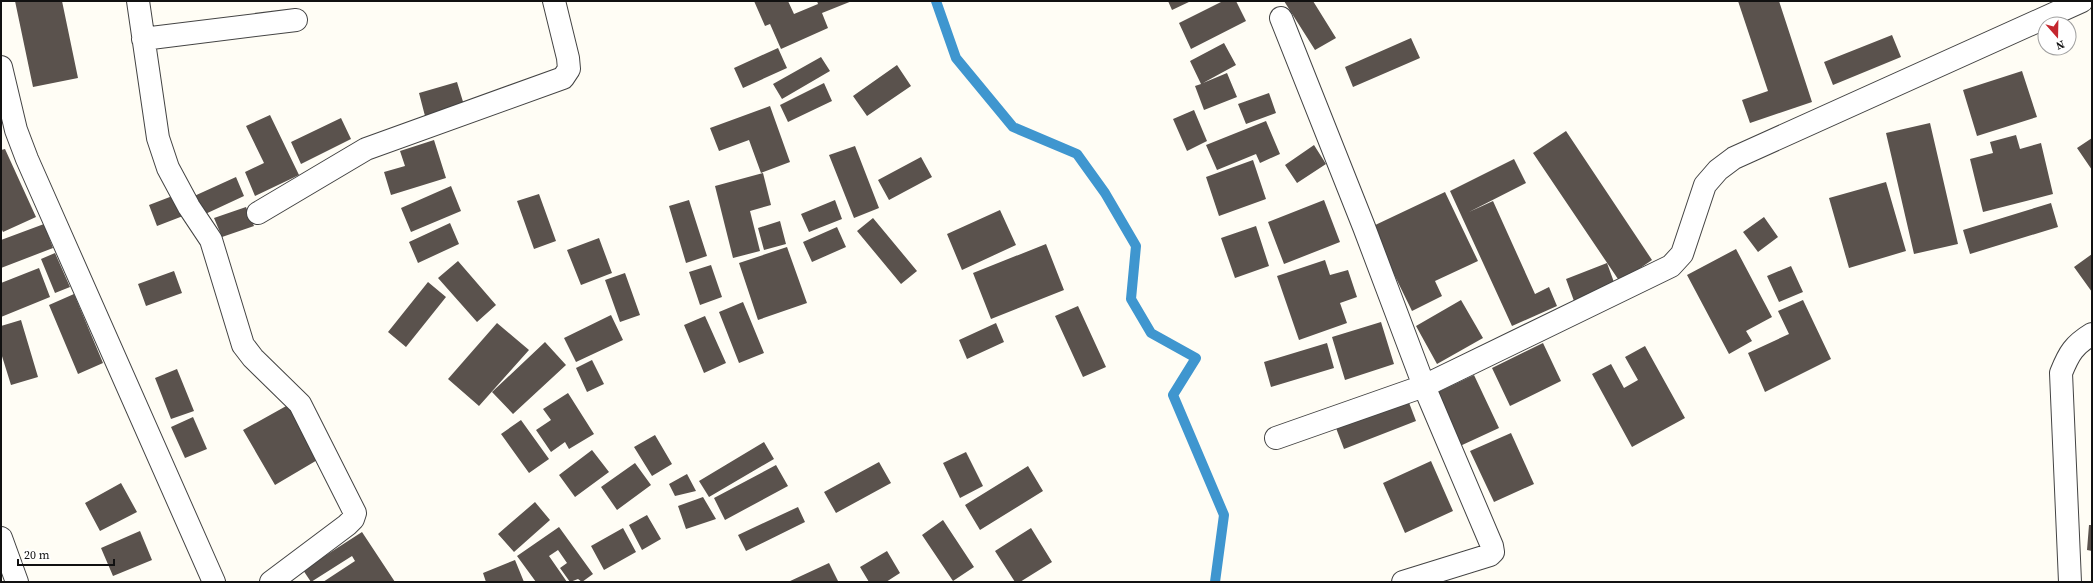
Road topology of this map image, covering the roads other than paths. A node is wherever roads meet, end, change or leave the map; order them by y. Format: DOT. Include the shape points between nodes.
graph roads {
  1 [pos="138,1"];
  2 [pos="554,1"];
  3 [pos="2082,1"];
  4 [pos="1281,18"];
  5 [pos="296,20"];
  6 [pos="144,39"];
  7 [pos="1,67"];
  8 [pos="8,131"];
  9 [pos="258,213"];
  10 [pos="2092,334"];
  11 [pos="1424,386"];
  12 [pos="1276,438"];
  13 [pos="1,538"];
  14 [pos="17,582"];
  15 [pos="214,582"];
  16 [pos="271,582"];
  17 [pos="1403,582"];
  18 [pos="2070,582"];
  1 -- 6 [label="street"];
  2 -- 9 [label="street" via="568,58 569,69 563,78 366,148"];
  3 -- 11 [label="street" via="1734,158 1718,170 1705,185 1682,254 1671,266"];
  4 -- 11 [label="street"];
  5 -- 6 [label="street"];
  6 -- 16 [label="street" via="158,138 168,168 211,240 243,345 300,404 354,513 353,519 347,525"];
  7 -- 8 [label="street"];
  8 -- 15 [label="street"];
  10 -- 18 [label="street" via="2079,342 2068,355 2061,373"];
  11 -- 12 [label="street"];
  11 -- 17 [label="street" via="1493,552"];
  13 -- 14 [label="street"];
}
